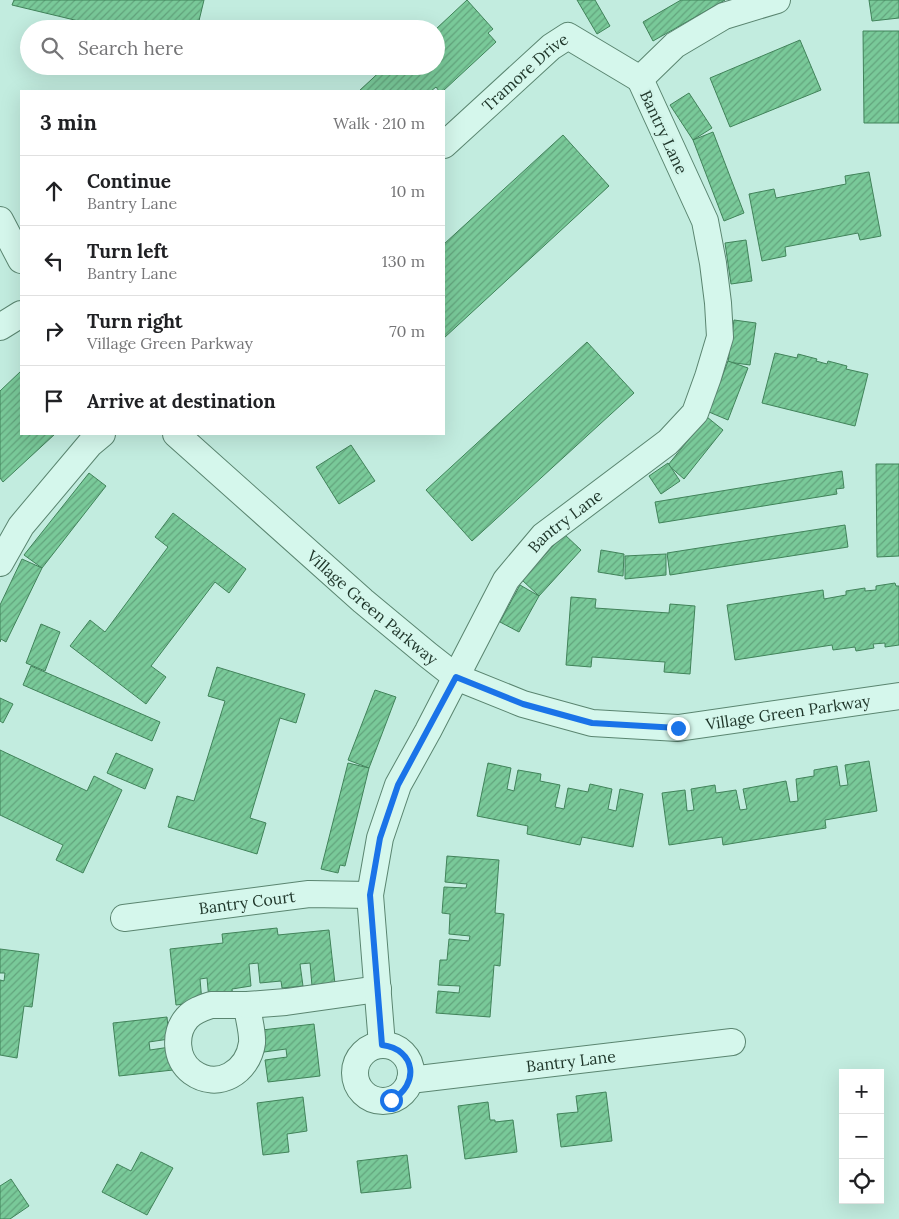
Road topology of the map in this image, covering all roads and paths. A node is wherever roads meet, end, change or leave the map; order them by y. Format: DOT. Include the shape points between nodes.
graph roads {
  1 [pos="778,0"];
  2 [pos="640,79"];
  3 [pos="445,144"];
  4 [pos="0,220"];
  5 [pos="20,258"];
  6 [pos="20,315"];
  7 [pos="0,328"];
  8 [pos="101,435"];
  9 [pos="177,435"];
  10 [pos="0,563"];
  11 [pos="456,677"];
  12 [pos="899,696"];
  13 [pos="370,895"];
  14 [pos="124,918"];
  15 [pos="378,989"];
  16 [pos="247,1006"];
  17 [pos="732,1042"];
  18 [pos="382,1045"];
  19 [pos="410,1080"];
  1 -- 2 [label="street" via="724,16 676,45"];
  2 -- 3 [label="street, Tramore Drive" via="568,36 551,47"];
  2 -- 11 [label="street, Bantry Lane" via="705,221 718,302 720,337 708,377 695,413 668,442 543,536 506,580"];
  4 -- 5 [label="street"];
  6 -- 7 [label="street"];
  8 -- 10 [label="street" via="21,526"];
  9 -- 11 [label="street, Village Green Parkway" via="363,601"];
  11 -- 12 [label="street, Village Green Parkway" via="523,704 592,723 678,728"];
  11 -- 13 [label="street, Bantry Lane" via="398,785 380,838"];
  13 -- 14 [label="street, Bantry Court" via="309,894"];
  13 -- 15 [label="street, Bantry Lane"];
  15 -- 16 [label="street"];
  15 -- 18 [label="street, Bantry Lane"];
  17 -- 19 [label="street, Bantry Lane"];
  18 -- 19 [label="street" via="398,1050 404,1056 411,1072"];
  18 -- 19 [label="street" via="372,1047 358,1060 355,1078 364,1095 382,1102 391,1100 400,1096"];
}
